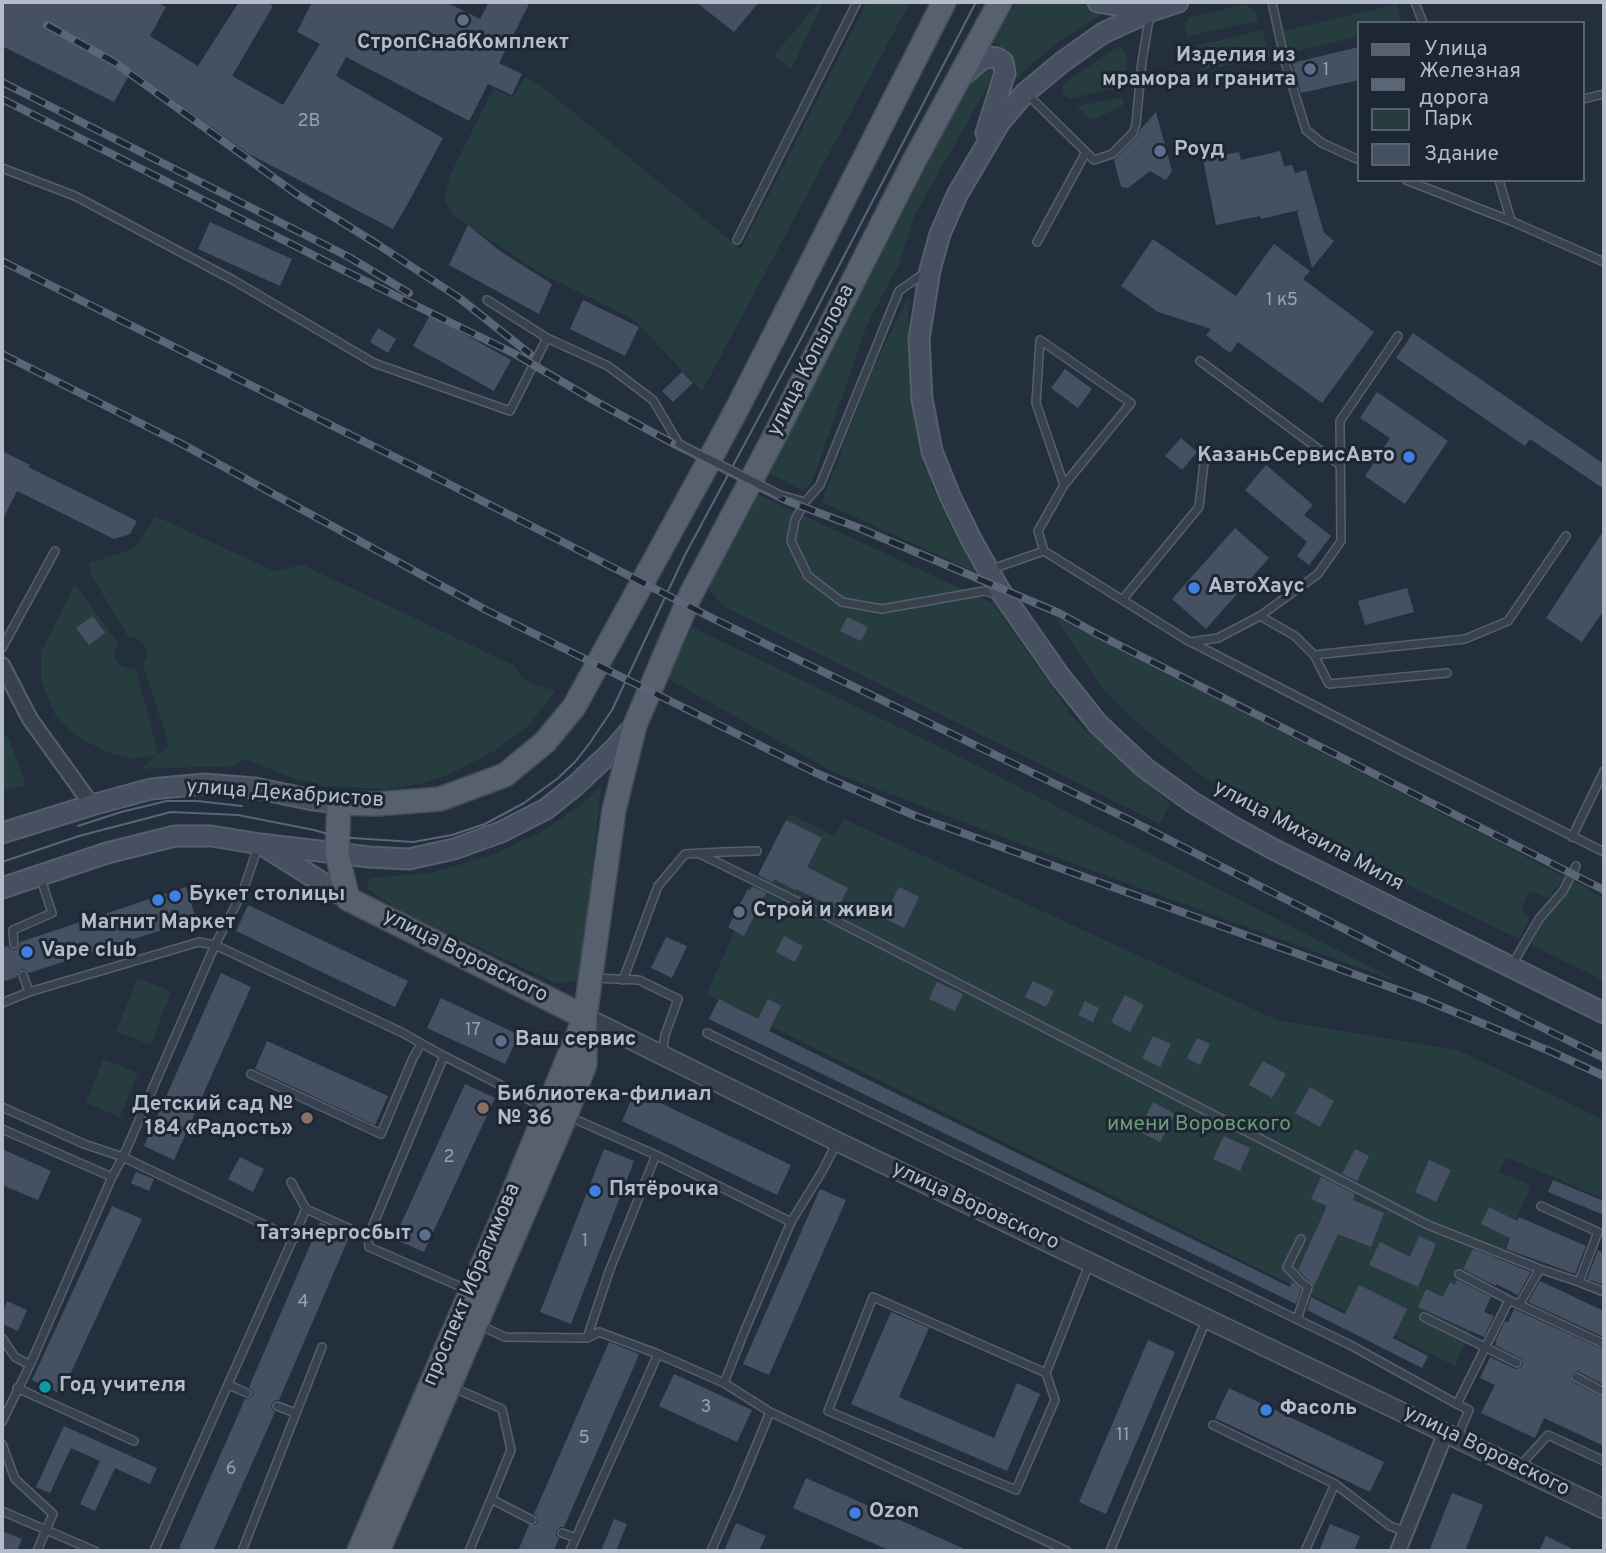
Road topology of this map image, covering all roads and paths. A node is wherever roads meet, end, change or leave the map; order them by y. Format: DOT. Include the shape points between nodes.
graph roads {
  1 [pos="857,2"];
  2 [pos="944,2"];
  3 [pos="1000,2"];
  4 [pos="1098,2"];
  5 [pos="1178,2"];
  6 [pos="1272,2"];
  7 [pos="1415,2"];
  8 [pos="1151,11"];
  9 [pos="1422,21"];
  10 [pos="957,80"];
  11 [pos="1025,93"];
  12 [pos="1604,94"];
  13 [pos="1585,99"];
  14 [pos="1086,152"];
  15 [pos="979,157"];
  16 [pos="1358,160"];
  17 [pos="2,168"];
  18 [pos="1411,182"];
  19 [pos="1500,182"];
  20 [pos="1511,221"];
  21 [pos="737,240"];
  22 [pos="1037,242"];
  23 [pos="1604,262"];
  24 [pos="929,270"];
  25 [pos="487,300"];
  26 [pos="1398,336"];
  27 [pos="547,338"];
  28 [pos="1200,361"];
  29 [pos="1205,454"];
  30 [pos="1340,465"];
  31 [pos="1064,485"];
  32 [pos="804,502"];
  33 [pos="1566,536"];
  34 [pos="55,551"];
  35 [pos="1044,551"];
  36 [pos="988,570"];
  37 [pos="1005,597"];
  38 [pos="1123,599"];
  39 [pos="1260,616"];
  40 [pos="1190,642"];
  41 [pos="2,648"];
  42 [pos="1314,655"];
  43 [pos="2,665"];
  44 [pos="1447,673"];
  45 [pos="635,724"];
  46 [pos="1604,771"];
  47 [pos="339,803"];
  48 [pos="92,805"];
  49 [pos="2,833"];
  50 [pos="1572,837"];
  51 [pos="260,844"];
  52 [pos="757,851"];
  53 [pos="1604,852"];
  54 [pos="337,853"];
  55 [pos="698,853"];
  56 [pos="1576,866"];
  57 [pos="40,875"];
  58 [pos="2,888"];
  59 [pos="348,899"];
  60 [pos="14,944"];
  61 [pos="215,945"];
  62 [pos="1511,967"];
  63 [pos="23,975"];
  64 [pos="590,978"];
  65 [pos="623,980"];
  66 [pos="29,992"];
  67 [pos="2,1003"];
  68 [pos="1604,1013"];
  69 [pos="585,1017"];
  70 [pos="707,1033"];
  71 [pos="421,1044"];
  72 [pos="661,1055"];
  73 [pos="444,1056"];
  74 [pos="251,1074"];
  75 [pos="2,1107"];
  76 [pos="557,1112"];
  77 [pos="2,1129"];
  78 [pos="838,1142"];
  79 [pos="656,1155"];
  80 [pos="123,1157"];
  81 [pos="112,1177"];
  82 [pos="291,1182"];
  83 [pos="1541,1206"];
  84 [pos="306,1209"];
  85 [pos="791,1222"];
  86 [pos="368,1237"];
  87 [pos="1301,1238"];
  88 [pos="294,1239"];
  89 [pos="1091,1262"];
  90 [pos="1540,1269"];
  91 [pos="1460,1274"];
  92 [pos="1579,1282"];
  93 [pos="470,1291"];
  94 [pos="1604,1292"];
  95 [pos="1509,1300"];
  96 [pos="1520,1305"];
  97 [pos="1208,1317"];
  98 [pos="1424,1317"];
  99 [pos="1297,1319"];
  100 [pos="477,1325"];
  101 [pos="2,1338"];
  102 [pos="587,1338"];
  103 [pos="1604,1344"];
  104 [pos="322,1347"];
  105 [pos="1485,1347"];
  106 [pos="658,1354"];
  107 [pos="1517,1363"];
  108 [pos="30,1365"];
  109 [pos="1046,1373"];
  110 [pos="1576,1377"];
  111 [pos="724,1383"];
  112 [pos="229,1385"];
  113 [pos="449,1385"];
  114 [pos="17,1388"];
  115 [pos="1604,1392"];
  116 [pos="247,1393"];
  117 [pos="1457,1404"];
  118 [pos="277,1406"];
  119 [pos="770,1412"];
  120 [pos="295,1413"];
  121 [pos="2,1422"];
  122 [pos="1213,1425"];
  123 [pos="1452,1435"];
  124 [pos="134,1441"];
  125 [pos="2,1444"];
  126 [pos="1604,1461"];
  127 [pos="1518,1467"];
  128 [pos="1335,1484"];
  129 [pos="491,1499"];
  130 [pos="1604,1509"];
  131 [pos="2,1511"];
  132 [pos="532,1520"];
  133 [pos="46,1530"];
  134 [pos="1406,1532"];
  135 [pos="562,1533"];
  136 [pos="576,1538"];
  137 [pos="1049,1542"];
  138 [pos="37,1551"];
  139 [pos="95,1551"];
  140 [pos="154,1551"];
  141 [pos="242,1551"];
  142 [pos="359,1551"];
  143 [pos="379,1551"];
  144 [pos="469,1551"];
  145 [pos="570,1551"];
  146 [pos="710,1551"];
  147 [pos="1045,1551"];
  148 [pos="1067,1551"];
  149 [pos="1110,1551"];
  150 [pos="1305,1551"];
  151 [pos="1398,1551"];
  1 -- 21 [label="lane"];
  2 -- 47 [label="main road, улица Декабристов" via="740,403 574,707 545,742 505,775 440,799"];
  3 -- 10 [label="main road, улица Копылова"];
  4 -- 8 [label="main road"];
  5 -- 8 [label="main road, улица Михаила Миля"];
  6 -- 16 [label="lane" via="1284,62 1306,131 1322,144"];
  7 -- 9 [label="lane"];
  8 -- 11 [label="main road, улица Михаила Миля" via="1103,33"];
  8 -- 14 [label="lane" via="1133,132 1112,154 1094,160"];
  10 -- 15 [label="main road" via="989,57 1003,62 1005,68"];
  10 -- 45 [label="main road, улица Копылова" via="691,593"];
  11 -- 14 [label="lane"];
  11 -- 15 [label="main road, улица Михаила Миля"];
  12 -- 13 [label="lane"];
  14 -- 22 [label="lane"];
  15 -- 24 [label="main road, улица Михаила Миля" via="944,224"];
  17 -- 27 [label="lane" via="75,196 233,280 374,363 510,411"];
  18 -- 20 [label="lane"];
  19 -- 20 [label="lane"];
  20 -- 23 [label="lane"];
  24 -- 32 [label="lane" via="900,291 820,485"];
  24 -- 36 [label="main road, улица Михаила Миля" via="919,339 922,399 932,451"];
  25 -- 27 [label="lane"];
  26 -- 30 [label="lane" via="1340,421"];
  27 -- 32 [label="lane, bridge" via="608,366 653,400 679,444 780,495"];
  28 -- 30 [label="lane"];
  29 -- 38 [label="lane" via="1199,508"];
  30 -- 39 [label="lane" via="1341,541 1318,574"];
  31 -- 31 [label="lane" via="1036,403 1040,340 1131,402"];
  31 -- 35 [label="lane" via="1038,531"];
  32 -- 37 [label="lane" via="794,520 792,541 808,576 842,602 882,609 984,591"];
  33 -- 42 [label="lane" via="1508,621 1465,639"];
  34 -- 41 [label="lane"];
  35 -- 36 [label="lane"];
  35 -- 38 [label="lane"];
  36 -- 37 [label="main road, улица Михаила Миля"];
  37 -- 62 [label="main road, улица Михаила Миля" via="1098,724 1145,768 1192,802 1275,850"];
  38 -- 40 [label="lane"];
  39 -- 40 [label="lane" via="1218,638"];
  39 -- 42 [label="lane" via="1294,636"];
  40 -- 50 [label="lane"];
  42 -- 44 [label="lane" via="1329,684"];
  43 -- 48 [label="street" via="30,719"];
  45 -- 54 [label="main road" via="615,748 546,809 501,832 409,859"];
  45 -- 64 [label="main road, проспект Ибрагимова" via="614,810"];
  46 -- 50 [label="lane"];
  47 -- 48 [label="main road, улица Декабристов" via="204,784 151,789"];
  47 -- 54 [label="main road"];
  48 -- 49 [label="main road, улица Декабристов"];
  50 -- 53 [label="lane"];
  51 -- 54 [label="main road"];
  51 -- 57 [label="main road" via="211,835 175,836"];
  51 -- 59 [label="main road, улица Воровского"];
  51 -- 61 [label="lane" via="243,891"];
  52 -- 55 [label="lane"];
  54 -- 59 [label="main road"];
  55 -- 65 [label="lane" via="685,854 658,886"];
  55 -- 90 [label="lane" via="1428,1224"];
  56 -- 62 [label="lane"];
  57 -- 58 [label="main road"];
  57 -- 60 [label="lane" via="52,913 13,930"];
  59 -- 69 [label="main road, улица Воровского"];
  61 -- 66 [label="lane" via="199,942"];
  61 -- 71 [label="lane"];
  61 -- 80 [label="lane"];
  62 -- 68 [label="main road, улица Михаила Миля"];
  63 -- 66 [label="lane"];
  64 -- 65 [label="lane"];
  64 -- 69 [label="main road, проспект Ибрагимова"];
  65 -- 72 [label="lane" via="639,980 678,999"];
  66 -- 67 [label="lane"];
  69 -- 72 [label="street, улица Воровского"];
  69 -- 76 [label="main road, проспект Ибрагимова"];
  70 -- 99 [label="lane"];
  71 -- 73 [label="lane"];
  71 -- 74 [label="lane" via="381,1134"];
  72 -- 78 [label="street, улица Воровского"];
  73 -- 76 [label="lane"];
  73 -- 86 [label="lane"];
  75 -- 80 [label="lane"];
  76 -- 79 [label="lane"];
  76 -- 93 [label="main road, проспект Ибрагимова"];
  76 -- 100 [label="main road, проспект Ибрагимова"];
  77 -- 81 [label="lane"];
  78 -- 85 [label="lane"];
  78 -- 89 [label="street, улица Воровского"];
  79 -- 85 [label="lane"];
  79 -- 102 [label="lane"];
  80 -- 81 [label="lane"];
  80 -- 88 [label="lane"];
  81 -- 108 [label="lane"];
  82 -- 84 [label="lane"];
  83 -- 92 [label="lane" via="1598,1232"];
  84 -- 86 [label="lane"];
  84 -- 88 [label="lane"];
  85 -- 111 [label="lane"];
  86 -- 93 [label="lane" via="369,1247"];
  87 -- 99 [label="lane" via="1287,1267 1308,1287"];
  88 -- 112 [label="lane"];
  89 -- 97 [label="street, улица Воровского"];
  89 -- 109 [label="lane"];
  90 -- 92 [label="lane"];
  90 -- 96 [label="lane"];
  91 -- 95 [label="lane"];
  92 -- 94 [label="lane"];
  93 -- 142 [label="main road, проспект Ибрагимова"];
  95 -- 96 [label="lane"];
  95 -- 105 [label="lane"];
  96 -- 103 [label="lane"];
  97 -- 123 [label="street, улица Воровского"];
  97 -- 149 [label="lane"];
  98 -- 105 [label="lane"];
  99 -- 117 [label="lane"];
  100 -- 102 [label="lane" via="505,1337"];
  100 -- 113 [label="main road, проспект Ибрагимова"];
  101 -- 108 [label="lane" via="15,1357"];
  102 -- 106 [label="lane" via="599,1332"];
  104 -- 120 [label="lane"];
  105 -- 107 [label="lane"];
  105 -- 117 [label="lane"];
  106 -- 111 [label="lane"];
  106 -- 136 [label="lane"];
  108 -- 114 [label="lane"];
  109 -- 109 [label="lane" via="1055,1400 1016,1490 828,1410 873,1297"];
  110 -- 115 [label="lane"];
  111 -- 119 [label="lane"];
  112 -- 116 [label="lane"];
  112 -- 140 [label="lane"];
  113 -- 129 [label="lane" via="502,1409 511,1450"];
  113 -- 143 [label="main road, проспект Ибрагимова"];
  114 -- 121 [label="lane"];
  114 -- 124 [label="lane"];
  117 -- 123 [label="lane" via="1469,1410"];
  118 -- 120 [label="lane"];
  119 -- 137 [label="lane"];
  119 -- 146 [label="lane"];
  120 -- 141 [label="lane"];
  122 -- 128 [label="lane"];
  123 -- 127 [label="street, улица Воровского"];
  123 -- 134 [label="street"];
  125 -- 133 [label="lane" via="15,1479 53,1514"];
  126 -- 127 [label="lane" via="1548,1435"];
  127 -- 130 [label="street, улица Воровского"];
  128 -- 134 [label="lane" via="1390,1526"];
  128 -- 150 [label="lane"];
  129 -- 132 [label="lane"];
  129 -- 144 [label="lane"];
  131 -- 133 [label="lane"];
  133 -- 138 [label="lane"];
  133 -- 139 [label="lane"];
  134 -- 151 [label="street"];
  135 -- 136 [label="lane"];
  136 -- 145 [label="lane"];
  137 -- 147 [label="lane"];
  137 -- 148 [label="lane"];
}
